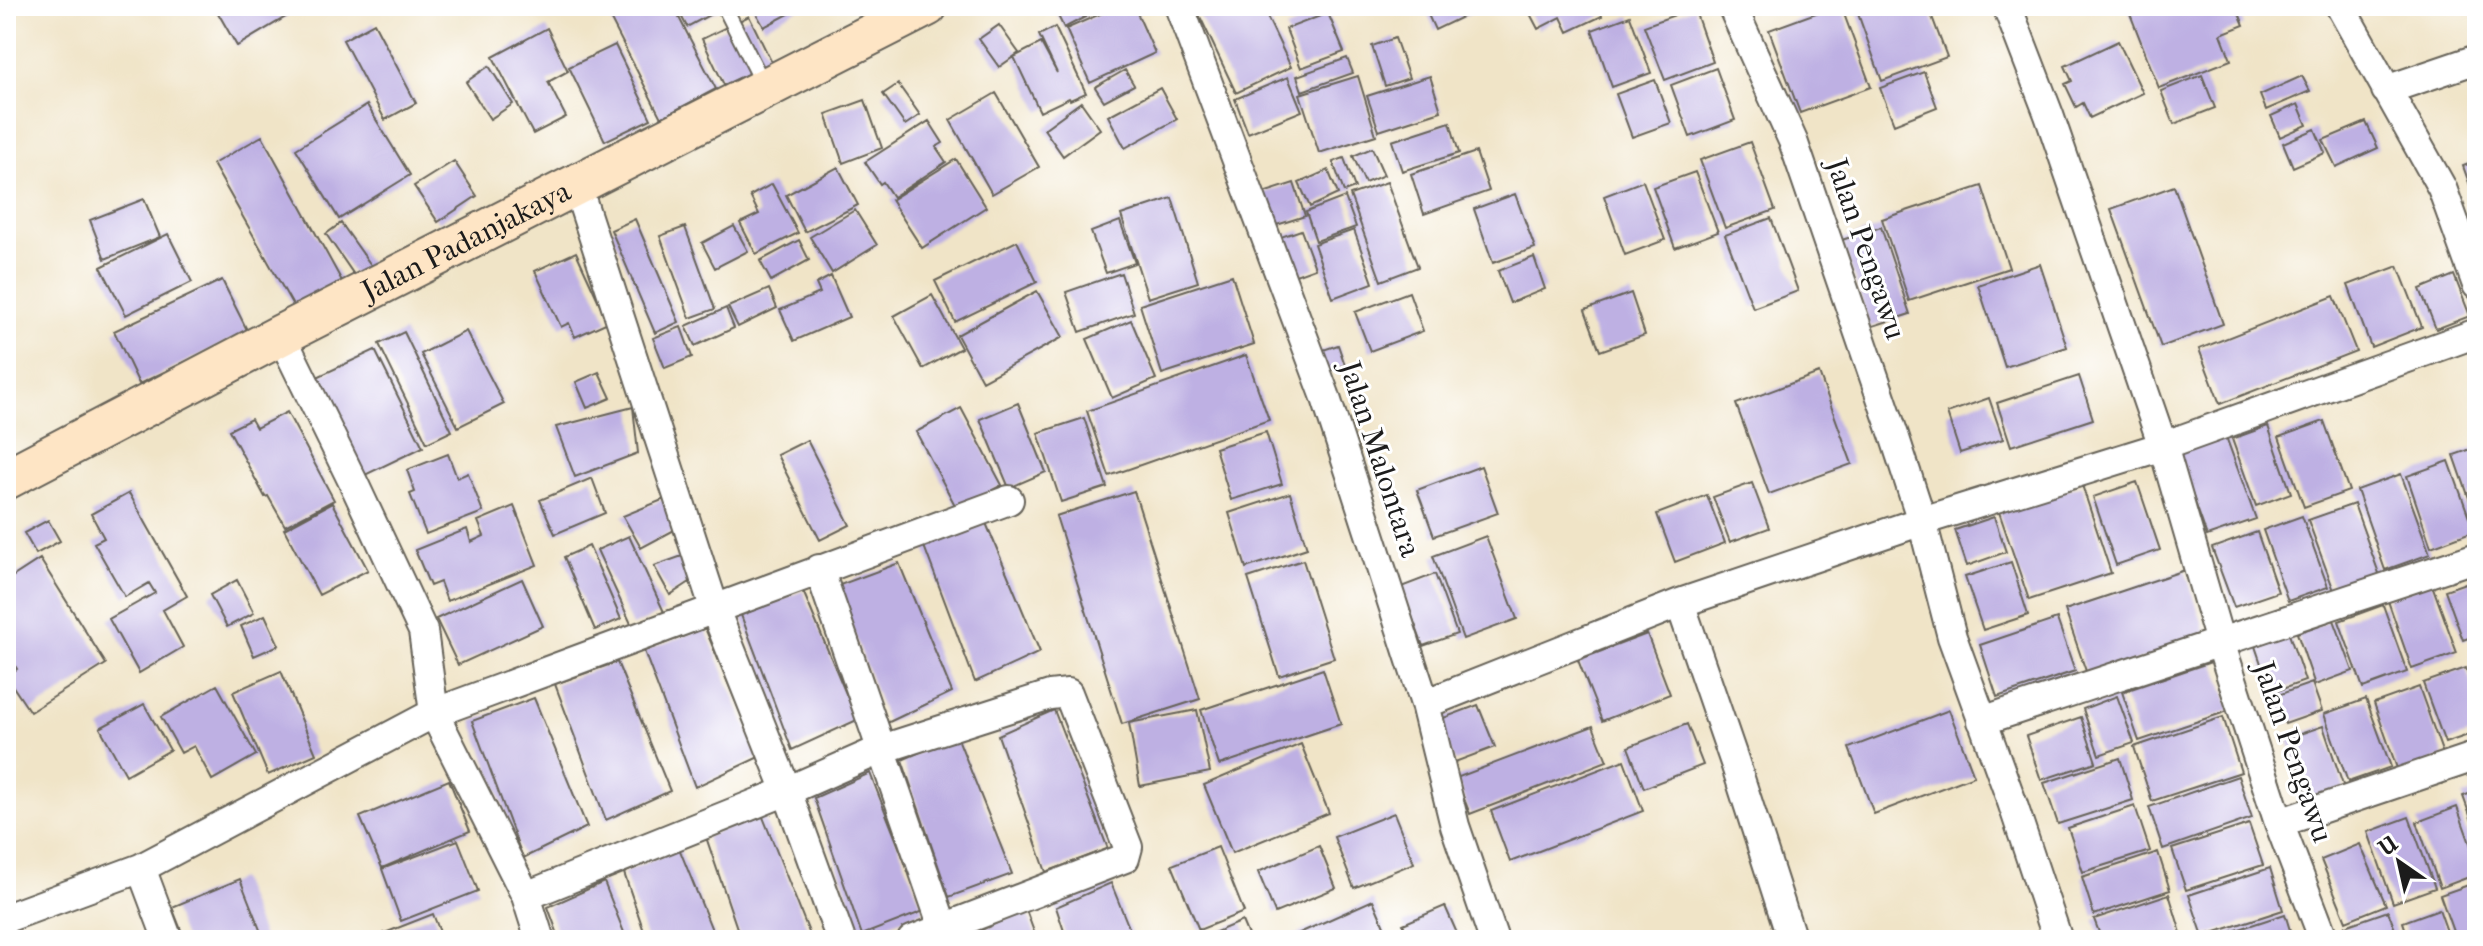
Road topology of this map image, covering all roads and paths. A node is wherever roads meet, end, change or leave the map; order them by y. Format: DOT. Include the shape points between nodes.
graph roads {
  1 [pos="724,6"];
  2 [pos="927,6"];
  3 [pos="1179,6"];
  4 [pos="1732,6"];
  5 [pos="2007,6"];
  6 [pos="2340,6"];
  7 [pos="2477,59"];
  8 [pos="766,89"];
  9 [pos="2386,90"];
  10 [pos="577,186"];
  11 [pos="2477,285"];
  12 [pos="2477,333"];
  13 [pos="281,335"];
  14 [pos="2163,446"];
  15 [pos="6,479"];
  16 [pos="1009,500"];
  17 [pos="1922,521"];
  18 [pos="2477,557"];
  19 [pos="819,569"];
  20 [pos="1680,603"];
  21 [pos="715,610"];
  22 [pos="2220,642"];
  23 [pos="1425,704"];
  24 [pos="434,713"];
  25 [pos="1982,721"];
  26 [pos="882,749"];
  27 [pos="2477,756"];
  28 [pos="787,791"];
  29 [pos="2279,823"];
  30 [pos="141,868"];
  31 [pos="526,896"];
  32 [pos="6,918"];
  33 [pos="943,927"];
  34 [pos="168,940"];
  35 [pos="540,940"];
  36 [pos="841,940"];
  37 [pos="912,940"];
  38 [pos="1494,940"];
  39 [pos="1792,940"];
  40 [pos="2058,940"];
  41 [pos="2324,940"];
  1 -- 8 [label="lane"];
  2 -- 8 [label="street, Jalan Padanjakaya"];
  3 -- 23 [label="street, Jalan Malontara" via="1325,395"];
  4 -- 17 [label="street, Jalan Pengawu" via="1793,141"];
  5 -- 14 [label="street, Jalan Pengawu"];
  6 -- 9 [label="street"];
  7 -- 9 [label="street"];
  8 -- 10 [label="street, Jalan Padanjakaya"];
  9 -- 11 [label="street" via="2442,188"];
  10 -- 13 [label="street, Jalan Padanjakaya"];
  10 -- 21 [label="street"];
  12 -- 14 [label="street"];
  13 -- 15 [label="street, Jalan Padanjakaya"];
  13 -- 24 [label="street" via="423,631"];
  14 -- 17 [label="street"];
  14 -- 22 [label="street, Jalan Pengawu"];
  16 -- 19 [label="street"];
  17 -- 20 [label="street"];
  17 -- 25 [label="street, Jalan Pengawu" via="1952,637"];
  18 -- 22 [label="street"];
  19 -- 21 [label="street"];
  19 -- 26 [label="street"];
  20 -- 23 [label="street"];
  20 -- 39 [label="street"];
  21 -- 24 [label="street"];
  21 -- 28 [label="street"];
  22 -- 25 [label="street"];
  22 -- 29 [label="street, Jalan Pengawu"];
  23 -- 38 [label="street, Jalan Malontara" via="1455,826"];
  24 -- 30 [label="street"];
  24 -- 31 [label="street"];
  25 -- 40 [label="street, Jalan Pengawu"];
  26 -- 28 [label="street"];
  26 -- 33 [label="street"];
  26 -- 33 [label="street" via="1068,693 1128,847 1125,858"];
  27 -- 29 [label="street"];
  28 -- 31 [label="street"];
  28 -- 36 [label="street"];
  29 -- 41 [label="street, Jalan Pengawu"];
  30 -- 32 [label="street"];
  30 -- 34 [label="street"];
  31 -- 35 [label="street"];
  33 -- 37 [label="street"];
}
